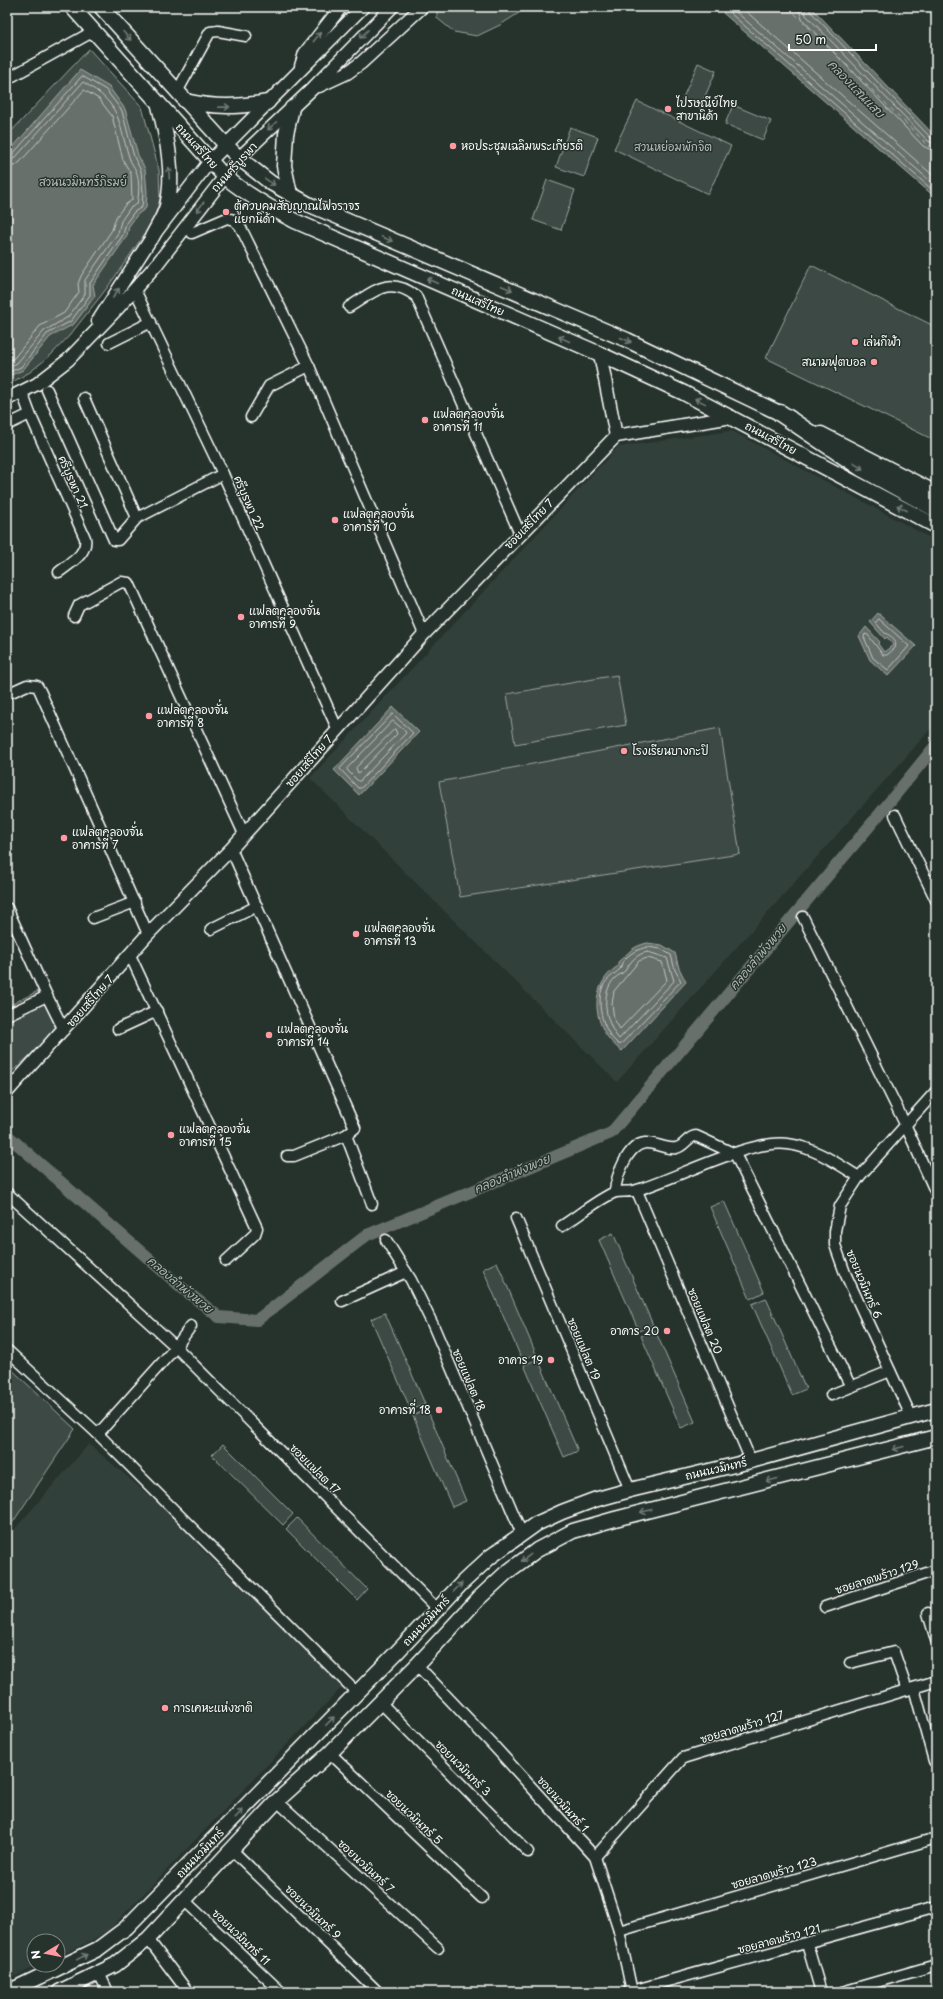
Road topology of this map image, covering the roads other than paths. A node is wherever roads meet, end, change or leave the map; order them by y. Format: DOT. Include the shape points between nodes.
graph roads {
  1 [pos="72,7"];
  2 [pos="101,7"];
  3 [pos="363,7"];
  4 [pos="392,7"];
  5 [pos="422,7"];
  6 [pos="340,8"];
  7 [pos="94,31"];
  8 [pos="246,36"];
  9 [pos="299,70"];
  10 [pos="7,79"];
  11 [pos="312,89"];
  12 [pos="181,96"];
  13 [pos="268,102"];
  14 [pos="158,104"];
  15 [pos="292,108"];
  16 [pos="225,144"];
  17 [pos="239,158"];
  18 [pos="210,161"];
  19 [pos="224,176"];
  20 [pos="290,194"];
  21 [pos="192,233"];
  22 [pos="152,237"];
  23 [pos="135,290"];
  24 [pos="349,307"];
  25 [pos="151,322"];
  26 [pos="88,338"];
  27 [pos="109,343"];
  28 [pos="600,354"];
  29 [pos="309,366"];
  30 [pos="47,390"];
  31 [pos="22,392"];
  32 [pos="84,398"];
  33 [pos="7,399"];
  34 [pos="780,413"];
  35 [pos="30,414"];
  36 [pos="251,417"];
  37 [pos="732,417"];
  38 [pos="7,425"];
  39 [pos="616,436"];
  40 [pos="223,474"];
  41 [pos="936,493"];
  42 [pos="936,509"];
  43 [pos="137,518"];
  44 [pos="936,526"];
  45 [pos="520,534"];
  46 [pos="59,572"];
  47 [pos="74,616"];
  48 [pos="424,634"];
  49 [pos="7,694"];
  50 [pos="337,728"];
  51 [pos="896,816"];
  52 [pos="244,834"];
  53 [pos="231,849"];
  54 [pos="936,900"];
  55 [pos="135,902"];
  56 [pos="257,906"];
  57 [pos="7,908"];
  58 [pos="803,917"];
  59 [pos="93,918"];
  60 [pos="211,929"];
  61 [pos="148,934"];
  62 [pos="130,955"];
  63 [pos="47,996"];
  64 [pos="158,1011"];
  65 [pos="7,1015"];
  66 [pos="118,1029"];
  67 [pos="64,1030"];
  68 [pos="936,1091"];
  69 [pos="7,1092"];
  70 [pos="905,1124"];
  71 [pos="346,1135"];
  72 [pos="735,1154"];
  73 [pos="288,1156"];
  74 [pos="859,1177"];
  75 [pos="636,1191"];
  76 [pos="615,1192"];
  77 [pos="7,1193"];
  78 [pos="936,1193"];
  79 [pos="372,1204"];
  80 [pos="516,1218"];
  81 [pos="562,1226"];
  82 [pos="386,1240"];
  83 [pos="226,1261"];
  84 [pos="406,1272"];
  85 [pos="342,1301"];
  86 [pos="191,1326"];
  87 [pos="176,1347"];
  88 [pos="7,1350"];
  89 [pos="890,1371"];
  90 [pos="850,1387"];
  91 [pos="831,1395"];
  92 [pos="936,1410"];
  93 [pos="911,1416"];
  94 [pos="98,1434"];
  95 [pos="936,1437"];
  96 [pos="751,1461"];
  97 [pos="630,1490"];
  98 [pos="522,1534"];
  99 [pos="936,1570"];
  100 [pos="825,1607"];
  101 [pos="437,1609"];
  102 [pos="928,1613"];
  103 [pos="936,1640"];
  104 [pos="850,1663"];
  105 [pos="417,1665"];
  106 [pos="936,1681"];
  107 [pos="911,1689"];
  108 [pos="357,1693"];
  109 [pos="380,1702"];
  110 [pos="330,1752"];
  111 [pos="934,1761"];
  112 [pos="277,1801"];
  113 [pos="936,1838"];
  114 [pos="231,1849"];
  115 [pos="528,1852"];
  116 [pos="595,1857"];
  117 [pos="482,1898"];
  118 [pos="184,1900"];
  119 [pos="936,1907"];
  120 [pos="619,1931"];
  121 [pos="148,1939"];
  122 [pos="807,1944"];
  123 [pos="438,1948"];
  124 [pos="936,1965"];
  125 [pos="99,1973"];
  126 [pos="8,1992"];
  127 [pos="59,1992"];
  128 [pos="108,1992"];
  129 [pos="188,1992"];
  130 [pos="281,1992"];
  131 [pos="378,1992"];
  132 [pos="630,1992"];
  133 [pos="821,1992"];
  134 [pos="842,1992"];
  1 -- 7 [label="main road, ถนนเสรีไทย"];
  2 -- 12 [label="main road, ถนนเสรีไทย, one-way"];
  3 -- 9 [label="street, ถนนศรีบูรพา"];
  4 -- 11 [label="street, ถนนศรีบูรพา, one-way"];
  5 -- 11 [label="street" via="361,63 347,73"];
  9 -- 6 [label="street, one-way" via="305,53"];
  7 -- 10 [label="street"];
  7 -- 14 [label="main road, ถนนเสรีไทย"];
  8 -- 12 [label="street" via="210,32"];
  9 -- 13 [label="street, ถนนศรีบูรพา"];
  11 -- 15 [label="street, ถนนศรีบูรพา"];
  12 -- 13 [label="main road, one-way" via="211,107"];
  12 -- 16 [label="main road, ถนนเสรีไทย"];
  13 -- 16 [label="street, ถนนศรีบูรพา"];
  14 -- 18 [label="main road, ถนนเสรีไทย"];
  22 -- 14 [label="main road, one-way" via="166,208 169,193 166,133"];
  15 -- 17 [label="street, ถนนศรีบูรพา, one-way"];
  15 -- 20 [label="main road" via="286,134 284,166"];
  16 -- 17 [label="main road, ถนนเสรีไทย"];
  16 -- 18 [label="street, ถนนศรีบูรพา"];
  17 -- 19 [label="street, ถนนศรีบูรพา"];
  17 -- 20 [label="main road, ถนนเสรีไทย, one-way"];
  18 -- 19 [label="main road, ถนนเสรีไทย"];
  18 -- 22 [label="street, ถนนศรีบูรพา"];
  19 -- 23 [label="street, ถนนศรีบูรพา, one-way"];
  28 -- 19 [label="main road, ถนนเสรีไทย, one-way" via="295,222 246,193"];
  20 -- 34 [label="main road, ถนนเสรีไทย, one-way" via="365,230 627,340"];
  21 -- 29 [label="street" via="227,218 240,226"];
  26 -- 22 [label="street, ถนนศรีบูรพา, one-way"];
  23 -- 25 [label="street, ศรีบูรพา 22"];
  23 -- 26 [label="street, ถนนศรีบูรพา"];
  24 -- 45 [label="street" via="386,286 401,286 416,296"];
  25 -- 27 [label="street"];
  25 -- 40 [label="street, ศรีบูรพา 22"];
  26 -- 31 [label="street, ถนนศรีบูรพา" via="58,368"];
  37 -- 28 [label="main road, ถนนเสรีไทย, one-way"];
  28 -- 39 [label="street"];
  29 -- 36 [label="street" via="269,386"];
  29 -- 48 [label="street"];
  30 -- 43 [label="street" via="114,540 118,540"];
  31 -- 33 [label="street, ถนนศรีบูรพา"];
  31 -- 35 [label="street, ศรีบูรพา 21"];
  32 -- 43 [label="street"];
  34 -- 41 [label="main road, ถนนเสรีไทย"];
  34 -- 42 [label="main road, one-way" via="857,465"];
  35 -- 38 [label="street"];
  35 -- 46 [label="street, ศรีบูรพา 21" via="85,538 84,551"];
  37 -- 39 [label="street"];
  44 -- 37 [label="main road, ถนนเสรีไทย, one-way"];
  39 -- 45 [label="street, ซอยเสรีไทย 7"];
  40 -- 43 [label="street"];
  40 -- 50 [label="street, ศรีบูรพา 22"];
  45 -- 48 [label="street, ซอยเสรีไทย 7"];
  47 -- 52 [label="street" via="79,605 121,582 129,583"];
  48 -- 50 [label="street, ซอยเสรีไทย 7"];
  49 -- 55 [label="street" via="27,685 37,686"];
  50 -- 52 [label="street, ซอยเสรีไทย 7"];
  51 -- 54 [label="street"];
  52 -- 53 [label="street, ซอยเสรีไทย 7"];
  53 -- 56 [label="street"];
  53 -- 61 [label="street, ซอยเสรีไทย 7"];
  55 -- 59 [label="street"];
  55 -- 61 [label="street"];
  56 -- 60 [label="street"];
  56 -- 71 [label="street" via="355,1128"];
  57 -- 63 [label="street"];
  58 -- 70 [label="street"];
  61 -- 62 [label="street, ซอยเสรีไทย 7"];
  62 -- 64 [label="street"];
  62 -- 67 [label="street, ซอยเสรีไทย 7"];
  63 -- 65 [label="street"];
  63 -- 67 [label="street"];
  64 -- 66 [label="street"];
  64 -- 83 [label="street" via="256,1228 255,1234"];
  67 -- 69 [label="street, ซอยเสรีไทย 7"];
  68 -- 70 [label="street, ซอยนวมินทร์ 6"];
  70 -- 74 [label="street, ซอยนวมินทร์ 6"];
  70 -- 78 [label="street"];
  71 -- 73 [label="street" via="294,1156"];
  71 -- 79 [label="street"];
  72 -- 74 [label="street" via="772,1144 788,1144 807,1149 833,1161"];
  72 -- 75 [label="street"];
  72 -- 76 [label="street" via="696,1136 692,1136 683,1146 676,1148 640,1144 621,1166"];
  72 -- 90 [label="street"];
  74 -- 89 [label="street, ซอยนวมินทร์ 6" via="840,1206 836,1245 845,1273"];
  75 -- 76 [label="street"];
  75 -- 96 [label="street, ซอยแฟลต 20"];
  76 -- 81 [label="street"];
  77 -- 87 [label="street, ซอยแฟลต 17"];
  80 -- 97 [label="street, ซอยแฟลต 19"];
  82 -- 84 [label="street, ซอยแฟลต 18"];
  84 -- 85 [label="street"];
  84 -- 98 [label="street, ซอยแฟลต 18" via="433,1325"];
  86 -- 87 [label="street"];
  87 -- 94 [label="street"];
  87 -- 101 [label="street, ซอยแฟลต 17"];
  88 -- 94 [label="street"];
  89 -- 90 [label="street"];
  89 -- 93 [label="street, ซอยนวมินทร์ 6"];
  90 -- 91 [label="street"];
  92 -- 93 [label="main road, ถนนนวมินทร์"];
  93 -- 96 [label="main road, ถนนนวมินทร์"];
  94 -- 108 [label="street"];
  95 -- 105 [label="main road, ถนนนวมินทร์, one-way" via="573,1531 537,1550 506,1573 479,1598"];
  96 -- 97 [label="main road, ถนนนวมินทร์"];
  97 -- 98 [label="main road, ถนนนวมินทร์" via="562,1512"];
  101 -- 98 [label="main road, ถนนนวมินทร์, one-way" via="490,1557"];
  99 -- 100 [label="street, ซอยลาดพร้าว 129"];
  101 -- 108 [label="main road, ถนนนวมินทร์"];
  102 -- 103 [label="street"];
  104 -- 107 [label="street" via="894,1652"];
  105 -- 109 [label="main road, ถนนนวมินทร์"];
  105 -- 116 [label="street, ซอยนวมินทร์ 1"];
  106 -- 107 [label="street, ซอยลาดพร้าว 127"];
  107 -- 111 [label="street"];
  107 -- 116 [label="street, ซอยลาดพร้าว 127" via="682,1758"];
  126 -- 108 [label="main road, ถนนนวมินทร์, one-way" via="77,1960 122,1932"];
  109 -- 110 [label="main road, ถนนนวมินทร์"];
  109 -- 115 [label="street, ซอยนวมินทร์ 3"];
  110 -- 112 [label="main road, ถนนนวมินทร์"];
  110 -- 117 [label="street, ซอยนวมินทร์ 5"];
  112 -- 114 [label="main road, ถนนนวมินทร์"];
  112 -- 123 [label="street, ซอยนวมินทร์ 7"];
  113 -- 120 [label="street, ซอยลาดพร้าว 123"];
  114 -- 118 [label="main road, ถนนนวมินทร์"];
  114 -- 131 [label="street, ซอยนวมินทร์ 9"];
  116 -- 120 [label="street, ซอยนวมินทร์ 1"];
  118 -- 121 [label="main road, ถนนนวมินทร์"];
  118 -- 130 [label="street, ซอยนวมินทร์ 11"];
  119 -- 122 [label="street, ซอยลาดพร้าว 121"];
  120 -- 132 [label="street, ซอยนวมินทร์ 1"];
  121 -- 125 [label="main road, ถนนนวมินทร์" via="132,1953"];
  121 -- 129 [label="street"];
  122 -- 132 [label="street, ซอยลาดพร้าว 121"];
  122 -- 133 [label="street"];
  124 -- 134 [label="street"];
  125 -- 127 [label="main road, ถนนนวมินทร์"];
  125 -- 128 [label="street"];
}
